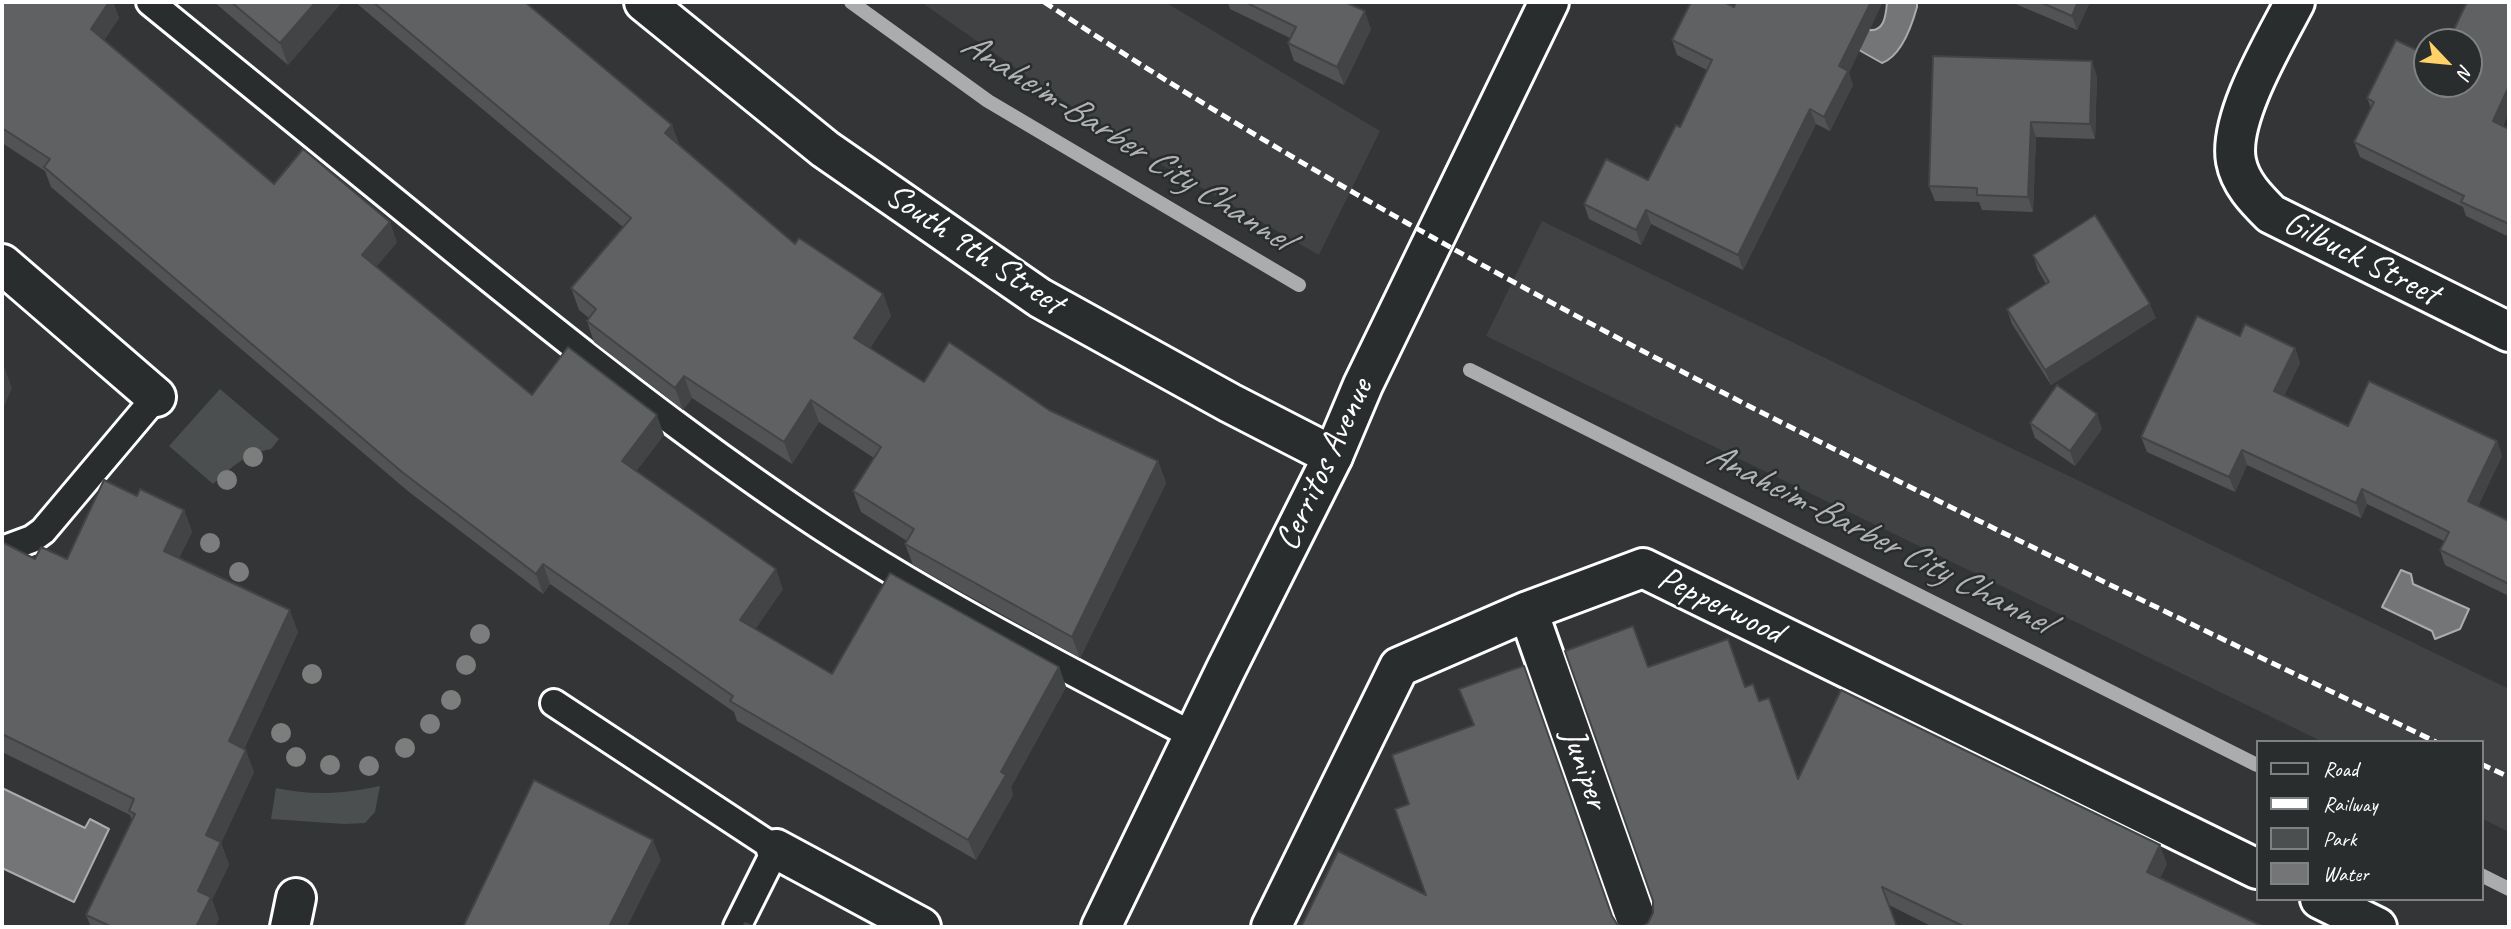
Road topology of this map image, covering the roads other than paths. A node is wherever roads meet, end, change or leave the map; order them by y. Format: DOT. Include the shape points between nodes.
graph roads {
  1 [pos="150,2"];
  2 [pos="644,2"];
  3 [pos="1549,2"];
  4 [pos="2295,2"];
  5 [pos="2,264"];
  6 [pos="2509,332"];
  7 [pos="156,397"];
  8 [pos="1333,456"];
  9 [pos="2,550"];
  10 [pos="1528,611"];
  11 [pos="554,704"];
  12 [pos="1194,736"];
  13 [pos="776,849"];
  14 [pos="2256,869"];
  15 [pos="2324,901"];
  16 [pos="737,927"];
  17 [pos="921,927"];
  18 [pos="1101,927"];
  19 [pos="1270,927"];
  20 [pos="1639,927"];
  21 [pos="2377,927"];
  1 -- 12 [label="lane" via="670,422 870,557 1006,638"];
  2 -- 8 [label="street, South 9th Street" via="825,149 1040,298"];
  3 -- 8 [label="street, Cerritos Avenue"];
  4 -- 6 [label="street, Gilbuck Street" via="2235,137 2242,180 2271,214"];
  5 -- 7 [label="street"];
  7 -- 9 [label="lane" via="43,531"];
  8 -- 12 [label="street, Cerritos Avenue"];
  10 -- 14 [label="street, Pepperwood" via="1643,568"];
  10 -- 19 [label="street, Pepperwood" via="1399,667"];
  10 -- 20 [label="street, Juniper"];
  11 -- 13 [label="lane"];
  12 -- 18 [label="street, Cerritos Avenue"];
  13 -- 16 [label="lane"];
  13 -- 17 [label="street"];
  15 -- 21 [label="street"];
}
